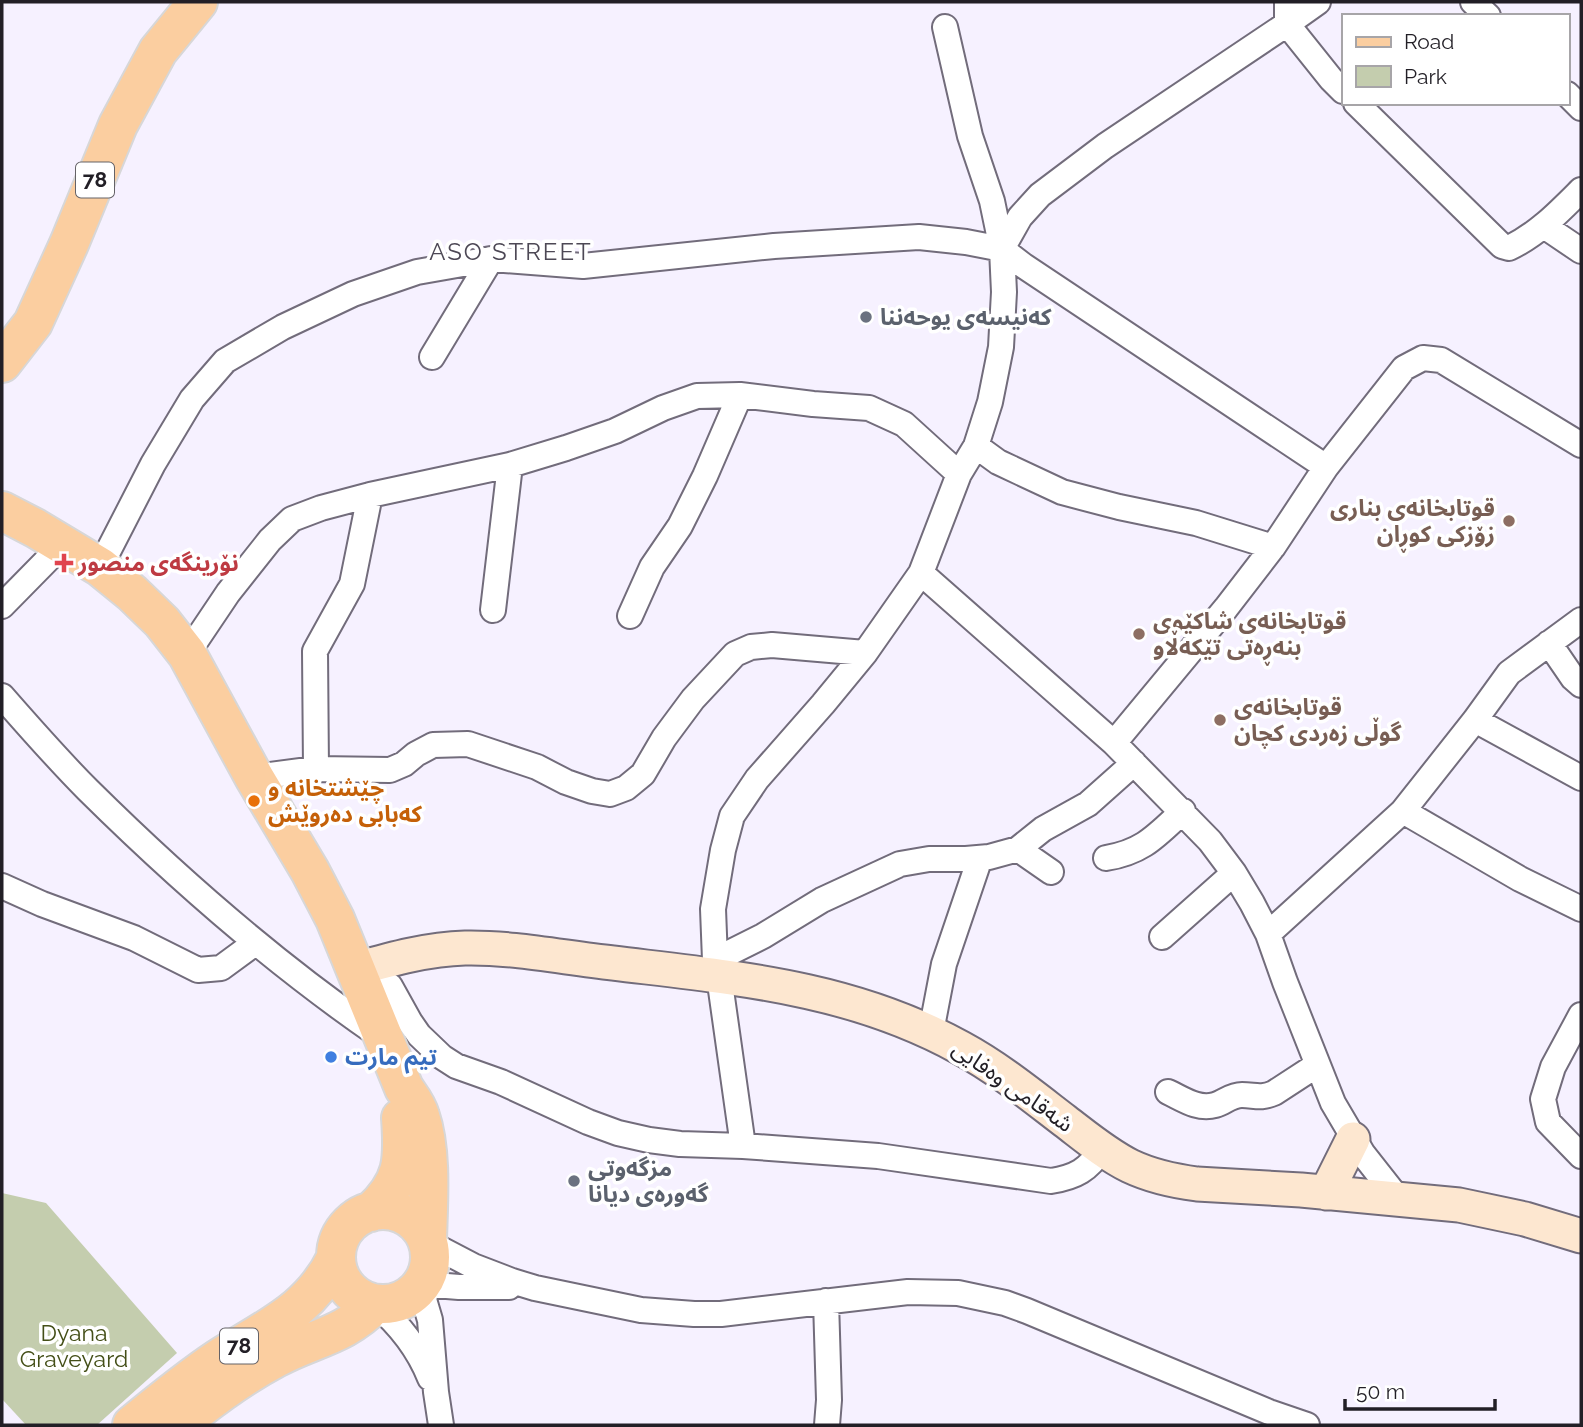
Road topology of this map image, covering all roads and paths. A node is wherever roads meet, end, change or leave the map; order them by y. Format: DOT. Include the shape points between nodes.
graph roads {
  1 [pos="198,2"];
  2 [pos="1318,2"];
  3 [pos="1473,2"];
  4 [pos="1287,13"];
  5 [pos="1486,14"];
  6 [pos="945,27"];
  7 [pos="1342,90"];
  8 [pos="1358,105"];
  9 [pos="1581,190"];
  10 [pos="1544,226"];
  11 [pos="1002,249"];
  12 [pos="1581,251"];
  13 [pos="491,259"];
  14 [pos="432,357"];
  15 [pos="2,363"];
  16 [pos="740,395"];
  17 [pos="1581,444"];
  18 [pos="976,446"];
  19 [pos="510,465"];
  20 [pos="1326,467"];
  21 [pos="959,474"];
  22 [pos="370,495"];
  23 [pos="2,511"];
  24 [pos="62,545"];
  25 [pos="1273,547"];
  26 [pos="100,567"];
  27 [pos="922,573"];
  28 [pos="2,606"];
  29 [pos="493,610"];
  30 [pos="630,616"];
  31 [pos="1581,620"];
  32 [pos="1549,643"];
  33 [pos="865,653"];
  34 [pos="187,654"];
  35 [pos="1581,685"];
  36 [pos="2,696"];
  37 [pos="1475,720"];
  38 [pos="1114,743"];
  39 [pos="1134,763"];
  40 [pos="317,769"];
  41 [pos="254,777"];
  42 [pos="1581,778"];
  43 [pos="1182,811"];
  44 [pos="1403,811"];
  45 [pos="1018,849"];
  46 [pos="980,858"];
  47 [pos="1106,858"];
  48 [pos="1051,872"];
  49 [pos="1234,873"];
  50 [pos="2,886"];
  51 [pos="1581,909"];
  52 [pos="1268,934"];
  53 [pos="1162,937"];
  54 [pos="256,943"];
  55 [pos="717,968"];
  56 [pos="358,974"];
  57 [pos="1581,1015"];
  58 [pos="931,1032"];
  59 [pos="383,1038"];
  60 [pos="1317,1065"];
  61 [pos="404,1088"];
  62 [pos="1168,1092"];
  63 [pos="1353,1139"];
  64 [pos="743,1146"];
  65 [pos="1102,1149"];
  66 [pos="1581,1156"];
  67 [pos="1326,1193"];
  68 [pos="1400,1201"];
  69 [pos="371,1212"];
  70 [pos="1581,1236"];
  71 [pos="428,1242"];
  72 [pos="336,1258"];
  73 [pos="421,1285"];
  74 [pos="535,1289"];
  75 [pos="827,1301"];
  76 [pos="375,1304"];
  77 [pos="436,1392"];
  78 [pos="184,1423"];
  79 [pos="132,1425"];
  80 [pos="441,1425"];
  81 [pos="827,1425"];
  82 [pos="1307,1425"];
  1 -- 15 [label="main road, 78" via="158,51 118,125 33,323"];
  2 -- 4 [label="street"];
  3 -- 5 [label="street"];
  4 -- 7 [label="street"];
  4 -- 11 [label="street" via="1040,195 1020,217"];
  6 -- 11 [label="street"];
  8 -- 10 [label="street" via="1502,246 1509,248"];
  9 -- 10 [label="street"];
  10 -- 12 [label="street"];
  11 -- 13 [label="street" via="919,237 774,246 583,266"];
  11 -- 18 [label="street" via="1001,347"];
  11 -- 20 [label="street"];
  13 -- 14 [label="street"];
  13 -- 26 [label="street" via="418,272 353,293 225,361 192,399"];
  16 -- 19 [label="street" via="697,396 615,431"];
  16 -- 21 [label="street" via="869,408 904,424"];
  16 -- 30 [label="street" via="705,476 680,526 652,567"];
  17 -- 20 [label="street" via="1441,360 1423,358 1405,368"];
  18 -- 21 [label="street"];
  18 -- 25 [label="street" via="998,462 1062,492 1196,523"];
  19 -- 22 [label="street"];
  19 -- 29 [label="street"];
  20 -- 25 [label="street"];
  21 -- 27 [label="street"];
  22 -- 34 [label="street" via="292,519 228,593"];
  22 -- 40 [label="street" via="352,584 315,651"];
  23 -- 24 [label="main road"];
  24 -- 26 [label="main road"];
  24 -- 28 [label="street"];
  25 -- 38 [label="street"];
  26 -- 34 [label="main road" via="152,612"];
  27 -- 33 [label="street"];
  27 -- 38 [label="street"];
  31 -- 32 [label="street"];
  32 -- 35 [label="street"];
  32 -- 37 [label="street" via="1509,673"];
  33 -- 40 [label="street" via="772,645 735,654 692,699 643,774 626,789 610,794 592,792 468,744 433,745 390,770"];
  33 -- 55 [label="street" via="757,779 732,816 713,909"];
  34 -- 41 [label="main road"];
  36 -- 54 [label="street" via="86,789 172,872"];
  37 -- 42 [label="street"];
  37 -- 44 [label="street"];
  38 -- 39 [label="street"];
  39 -- 43 [label="street"];
  39 -- 45 [label="street" via="1088,804"];
  40 -- 41 [label="street"];
  41 -- 56 [label="main road" via="310,871"];
  43 -- 47 [label="street" via="1137,850"];
  43 -- 49 [label="street"];
  44 -- 51 [label="street"];
  44 -- 52 [label="street"];
  45 -- 46 [label="street"];
  45 -- 48 [label="street"];
  46 -- 55 [label="street" via="900,864 822,900"];
  46 -- 58 [label="street" via="944,964"];
  49 -- 52 [label="street"];
  49 -- 53 [label="street"];
  50 -- 54 [label="street" via="134,938 198,970 221,968"];
  52 -- 60 [label="street"];
  54 -- 59 [label="street"];
  55 -- 56 [label="street, شەقامی وەفایی" via="466,948 412,954"];
  55 -- 58 [label="street, شەقامی وەفایی" via="873,1008"];
  55 -- 64 [label="street"];
  56 -- 59 [label="main road"];
  56 -- 64 [label="street" via="390,986 419,1035 456,1066 618,1133 659,1142"];
  57 -- 66 [label="street" via="1553,1067 1543,1099 1548,1122"];
  58 -- 65 [label="street, شەقامی وەفایی" via="1022,1087"];
  59 -- 61 [label="main road"];
  60 -- 62 [label="street" via="1260,1097 1233,1096 1200,1106"];
  60 -- 63 [label="street"];
  61 -- 69 [label="main road" via="401,1167 390,1192"];
  61 -- 71 [label="main road" via="419,1113 425,1137"];
  63 -- 67 [label="street"];
  63 -- 68 [label="street"];
  64 -- 65 [label="street" via="878,1156 1051,1181 1081,1172"];
  65 -- 67 [label="street, شەقامی وەفایی" via="1132,1167 1180,1182"];
  67 -- 68 [label="street, شەقامی وەفایی"];
  68 -- 70 [label="street, شەقامی وەفایی" via="1459,1205"];
  69 -- 71 [label="main road" via="405,1215"];
  69 -- 72 [label="main road" via="349,1224"];
  71 -- 73 [label="main road" via="429,1268"];
  71 -- 74 [label="street"];
  72 -- 76 [label="main road" via="347,1288"];
  72 -- 79 [label="main road, 78" via="294,1311 184,1382"];
  73 -- 74 [label="street"];
  73 -- 76 [label="main road" via="400,1301"];
  73 -- 77 [label="street" via="430,1320"];
  74 -- 75 [label="street" via="641,1310 694,1314"];
  75 -- 81 [label="street"];
  75 -- 82 [label="street" via="908,1292 982,1297 1040,1316"];
  76 -- 77 [label="street" via="413,1344"];
  76 -- 78 [label="main road, 78" via="352,1324 277,1357 243,1378"];
  77 -- 80 [label="street"];
}
